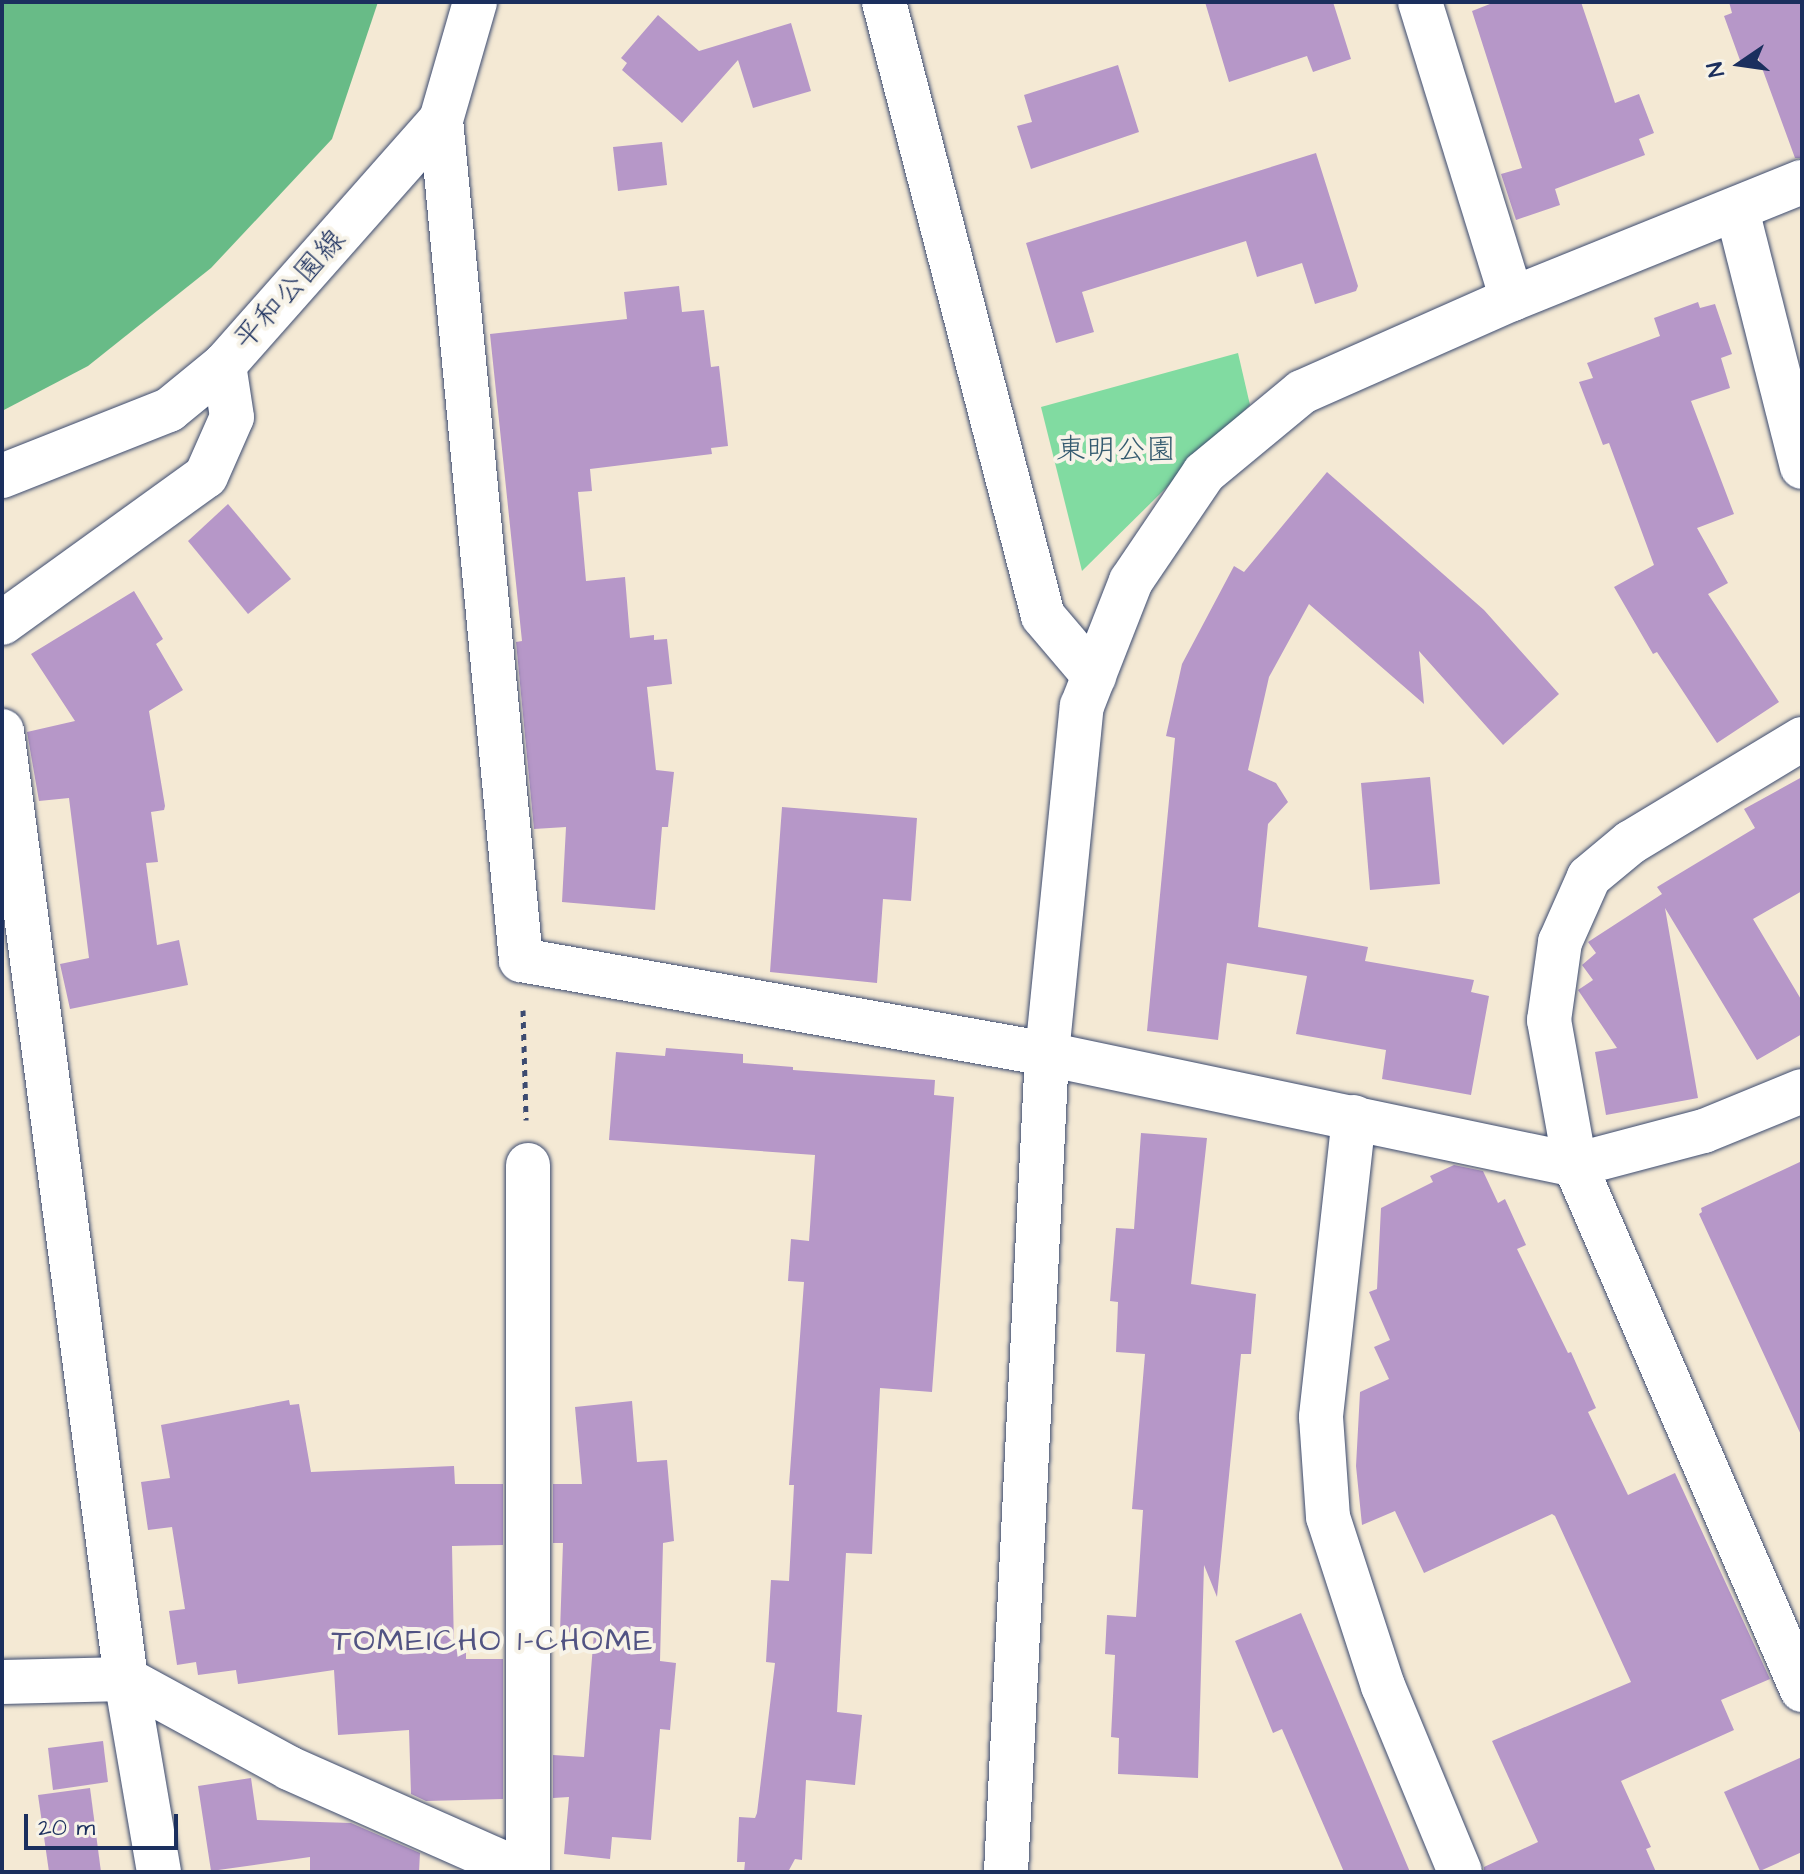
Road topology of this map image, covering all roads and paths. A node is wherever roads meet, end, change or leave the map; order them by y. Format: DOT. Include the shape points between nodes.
graph roads {
  1 [pos="475,2"];
  2 [pos="884,2"];
  3 [pos="1420,2"];
  4 [pos="441,120"];
  5 [pos="1802,182"];
  6 [pos="1737,210"];
  7 [pos="1512,299"];
  8 [pos="224,365"];
  9 [pos="1802,467"];
  10 [pos="2,476"];
  11 [pos="2,623"];
  12 [pos="1094,676"];
  13 [pos="2,731"];
  14 [pos="1802,739"];
  15 [pos="521,960"];
  16 [pos="1047,1054"];
  17 [pos="1802,1091"];
  18 [pos="1354,1117"];
  19 [pos="528,1165"];
  20 [pos="1575,1165"];
  21 [pos="126,1679"];
  22 [pos="2,1682"];
  23 [pos="1802,1690"];
  24 [pos="159,1872"];
  25 [pos="526,1872"];
  26 [pos="1006,1872"];
  27 [pos="1460,1872"];
  1 -- 4 [label="street, 平和公園線"];
  2 -- 12 [label="street" via="1043,616"];
  3 -- 7 [label="street"];
  4 -- 8 [label="street, 平和公園線"];
  4 -- 15 [label="street"];
  5 -- 6 [label="street"];
  6 -- 7 [label="street"];
  6 -- 9 [label="street"];
  7 -- 12 [label="street" via="1302,392 1204,473 1131,581"];
  8 -- 10 [label="street, 平和公園線" via="169,410"];
  8 -- 11 [label="street" via="232,417 206,476"];
  12 -- 16 [label="street" via="1082,706"];
  13 -- 21 [label="street"];
  14 -- 20 [label="street" via="1631,842 1589,877 1560,942 1549,1020"];
  15 -- 16 [label="street"];
  15 -- 19 [label="path"];
  16 -- 18 [label="street"];
  16 -- 26 [label="street"];
  17 -- 20 [label="street" via="1704,1131"];
  18 -- 20 [label="street"];
  18 -- 27 [label="street" via="1321,1417 1328,1517 1383,1686"];
  19 -- 25 [label="street"];
  20 -- 23 [label="street"];
  21 -- 22 [label="street"];
  21 -- 24 [label="street"];
  21 -- 25 [label="street" via="289,1768"];
}
